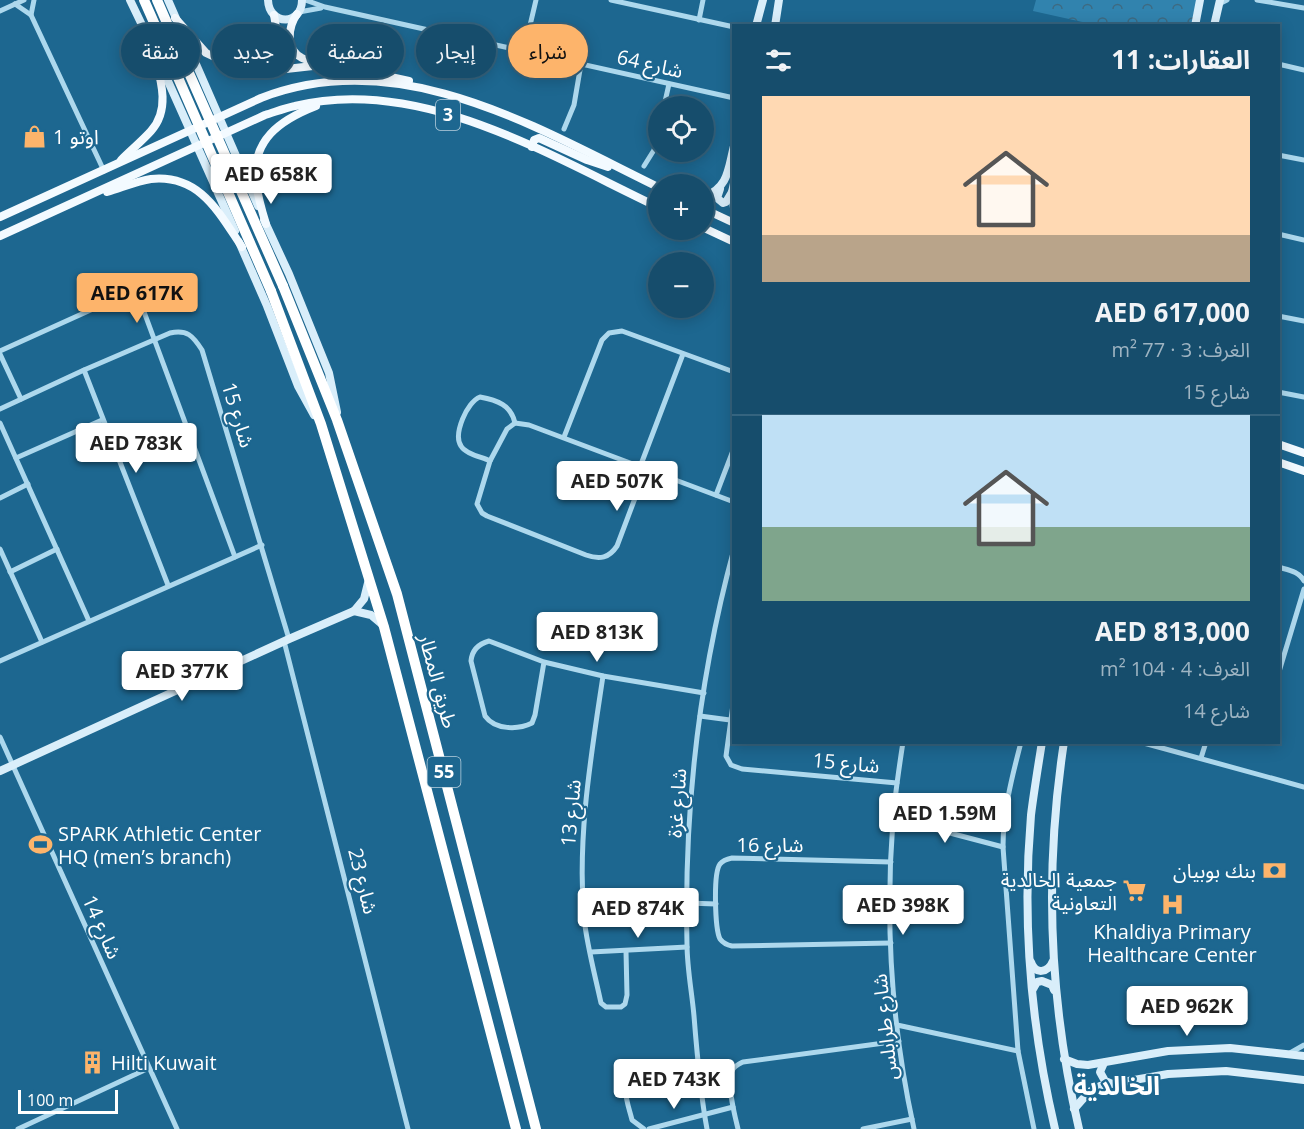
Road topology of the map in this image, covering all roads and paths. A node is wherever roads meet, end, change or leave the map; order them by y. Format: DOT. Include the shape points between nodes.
graph roads {
  1 [pos="24,0"];
  2 [pos="34,0"];
  3 [pos="130,0"];
  4 [pos="144,0"];
  5 [pos="157,0"];
  6 [pos="168,0"];
  7 [pos="268,0"];
  8 [pos="303,0"];
  9 [pos="536,0"];
  10 [pos="611,0"];
  11 [pos="703,0"];
  12 [pos="1200,0"];
  13 [pos="1227,0"];
  14 [pos="1257,0"];
  15 [pos="763,1"];
  16 [pos="778,2"];
  17 [pos="1219,2"];
  18 [pos="15,4"];
  19 [pos="325,7"];
  20 [pos="1304,8"];
  21 [pos="0,11"];
  22 [pos="298,13"];
  23 [pos="31,15"];
  24 [pos="274,15"];
  25 [pos="175,18"];
  26 [pos="699,20"];
  27 [pos="141,24"];
  28 [pos="276,24"];
  29 [pos="530,24"];
  30 [pos="757,24"];
  31 [pos="775,24"];
  32 [pos="1195,24"];
  33 [pos="1214,24"];
  34 [pos="732,27"];
  35 [pos="508,47"];
  36 [pos="212,57"];
  37 [pos="307,60"];
  38 [pos="1280,64"];
  39 [pos="588,66"];
  40 [pos="1304,70"];
  41 [pos="159,78"];
  42 [pos="166,78"];
  43 [pos="400,78"];
  44 [pos="579,78"];
  45 [pos="202,79"];
  46 [pos="669,84"];
  47 [pos="423,87"];
  48 [pos="171,88"];
  49 [pos="666,96"];
  50 [pos="732,98"];
  51 [pos="328,101"];
  52 [pos="219,118"];
  53 [pos="564,129"];
  54 [pos="190,131"];
  55 [pos="226,134"];
  56 [pos="532,147"];
  57 [pos="197,148"];
  58 [pos="732,154"];
  59 [pos="1280,155"];
  60 [pos="648,159"];
  61 [pos="1304,160"];
  62 [pos="644,165"];
  63 [pos="116,166"];
  64 [pos="242,170"];
  65 [pos="623,170"];
  66 [pos="104,171"];
  67 [pos="648,182"];
  68 [pos="214,185"];
  69 [pos="720,188"];
  70 [pos="732,190"];
  71 [pos="714,191"];
  72 [pos="648,202"];
  73 [pos="72,203"];
  74 [pos="714,214"];
  75 [pos="0,217"];
  76 [pos="732,222"];
  77 [pos="266,224"];
  78 [pos="714,233"];
  79 [pos="1280,234"];
  80 [pos="0,236"];
  81 [pos="1304,240"];
  82 [pos="732,241"];
  83 [pos="242,248"];
  84 [pos="1280,316"];
  85 [pos="1304,321"];
  86 [pos="155,340"];
  87 [pos="0,353"];
  88 [pos="683,354"];
  89 [pos="84,370"];
  90 [pos="732,371"];
  91 [pos="1280,392"];
  92 [pos="1304,397"];
  93 [pos="21,399"];
  94 [pos="0,409"];
  95 [pos="102,420"];
  96 [pos="337,420"];
  97 [pos="0,423"];
  98 [pos="515,423"];
  99 [pos="321,424"];
  100 [pos="564,437"];
  101 [pos="1280,445"];
  102 [pos="732,453"];
  103 [pos="1304,453"];
  104 [pos="16,458"];
  105 [pos="490,461"];
  106 [pos="1280,463"];
  107 [pos="643,468"];
  108 [pos="1304,471"];
  109 [pos="28,484"];
  110 [pos="716,495"];
  111 [pos="0,498"];
  112 [pos="732,501"];
  113 [pos="262,545"];
  114 [pos="0,549"];
  115 [pos="57,549"];
  116 [pos="235,557"];
  117 [pos="732,560"];
  118 [pos="1280,568"];
  119 [pos="10,572"];
  120 [pos="369,578"];
  121 [pos="1304,581"];
  122 [pos="168,585"];
  123 [pos="1304,589"];
  124 [pos="354,611"];
  125 [pos="89,621"];
  126 [pos="384,627"];
  127 [pos="286,640"];
  128 [pos="42,642"];
  129 [pos="0,661"];
  130 [pos="544,662"];
  131 [pos="1280,668"];
  132 [pos="603,676"];
  133 [pos="704,693"];
  134 [pos="732,708"];
  135 [pos="700,716"];
  136 [pos="730,720"];
  137 [pos="0,737"];
  138 [pos="903,744"];
  139 [pos="1021,744"];
  140 [pos="1042,744"];
  141 [pos="1064,744"];
  142 [pos="1148,744"];
  143 [pos="1205,744"];
  144 [pos="1201,758"];
  145 [pos="14,764"];
  146 [pos="0,771"];
  147 [pos="897,783"];
  148 [pos="1304,788"];
  149 [pos="893,818"];
  150 [pos="436,819"];
  151 [pos="1003,847"];
  152 [pos="891,862"];
  153 [pos="687,903"];
  154 [pos="716,904"];
  155 [pos="479,912"];
  156 [pos="891,943"];
  157 [pos="687,947"];
  158 [pos="626,951"];
  159 [pos="591,952"];
  160 [pos="1030,960"];
  161 [pos="1053,961"];
  162 [pos="1032,991"];
  163 [pos="1055,991"];
  164 [pos="897,1025"];
  165 [pos="899,1041"];
  166 [pos="1304,1045"];
  167 [pos="1018,1051"];
  168 [pos="1289,1054"];
  169 [pos="1304,1056"];
  170 [pos="1064,1059"];
  171 [pos="697,1061"];
  172 [pos="1104,1063"];
  173 [pos="149,1068"];
  174 [pos="1304,1080"];
  175 [pos="1110,1083"];
  176 [pos="733,1107"];
  177 [pos="1074,1109"];
  178 [pos="704,1114"];
  179 [pos="912,1119"];
  180 [pos="18,1129"];
  181 [pos="177,1129"];
  182 [pos="408,1129"];
  183 [pos="516,1129"];
  184 [pos="536,1129"];
  185 [pos="646,1129"];
  186 [pos="707,1129"];
  187 [pos="738,1129"];
  188 [pos="863,1129"];
  189 [pos="914,1129"];
  190 [pos="1034,1129"];
  191 [pos="1054,1129"];
  192 [pos="1079,1129"];
  1 -- 18 [label="street"];
  2 -- 23 [label="street"];
  3 -- 27 [label="main road, طريق المطار"];
  4 -- 99 [label="highway, طريق المطار / 55, bridge" via="271,291"];
  5 -- 96 [label="highway, طريق المطار / 55, bridge" via="283,286"];
  6 -- 25 [label="main road, طريق المطار"];
  7 -- 24 [label="main road"];
  8 -- 19 [label="street, شارع 64"];
  8 -- 22 [label="main road"];
  9 -- 29 [label="street"];
  10 -- 26 [label="street"];
  11 -- 26 [label="street"];
  12 -- 32 [label="main road"];
  13 -- 17 [label="street"];
  14 -- 20 [label="street"];
  15 -- 30 [label="main road"];
  16 -- 31 [label="main road"];
  17 -- 33 [label="main road"];
  18 -- 21 [label="street"];
  18 -- 23 [label="street"];
  19 -- 22 [label="street, شارع 64"];
  19 -- 35 [label="street, شارع 64"];
  22 -- 24 [label="main road" via="286,19"];
  22 -- 37 [label="main road" via="291,24 291,44"];
  23 -- 66 [label="street"];
  24 -- 28 [label="main road"];
  25 -- 36 [label="main road"];
  25 -- 45 [label="main road, طريق المطار"];
  26 -- 34 [label="street"];
  38 -- 40 [label="street"];
  39 -- 46 [label="street, شارع 64"];
  41 -- 63 [label="main road" via="163,105 160,117"];
  42 -- 48 [label="main road, طريق المطار"];
  43 -- 47 [label="main road"];
  44 -- 53 [label="street" via="574,105"];
  45 -- 48 [label="main road" via="189,92"];
  45 -- 52 [label="main road, طريق المطار"];
  46 -- 49 [label="street"];
  46 -- 50 [label="street, شارع 64"];
  47 -- 52 [label="main road, 3" via="366,80 328,81 279,91"];
  47 -- 65 [label="main road, 3" via="530,125"];
  48 -- 54 [label="main road, طريق المطار"];
  51 -- 55 [label="main road, 3" via="296,105 265,115"];
  51 -- 56 [label="main road, 3" via="390,102 432,109"];
  51 -- 77 [label="main road, 3" via="282,122 263,144 255,170"];
  52 -- 54 [label="main road, 3"];
  52 -- 55 [label="main road, طريق المطار"];
  54 -- 57 [label="main road, طريق المطار"];
  54 -- 63 [label="main road, 3"];
  55 -- 57 [label="main road, 3"];
  55 -- 64 [label="main road, طريق المطار"];
  56 -- 65 [label="main road" via="539,138 587,160"];
  56 -- 72 [label="main road, 3"];
  57 -- 68 [label="main road, طريق المطار"];
  57 -- 73 [label="main road, 3"];
  58 -- 69 [label="main road"];
  59 -- 61 [label="street"];
  60 -- 62 [label="street"];
  63 -- 66 [label="main road, 3"];
  64 -- 68 [label="main road" via="226,167 216,174"];
  64 -- 77 [label="main road, طريق المطار"];
  65 -- 67 [label="main road, 3"];
  66 -- 75 [label="main road, 3"];
  68 -- 83 [label="main road, طريق المطار"];
  69 -- 70 [label="main road" via="718,201 726,202"];
  69 -- 71 [label="main road"];
  73 -- 80 [label="main road, 3"];
  73 -- 83 [label="main road" via="150,179 186,183 214,205"];
  74 -- 76 [label="main road"];
  77 -- 96 [label="main road, طريق المطار" via="330,373"];
  78 -- 82 [label="main road"];
  79 -- 81 [label="street"];
  83 -- 99 [label="main road, طريق المطار" via="298,386"];
  84 -- 85 [label="street"];
  86 -- 87 [label="street" via="140,301 126,294"];
  86 -- 89 [label="street, شارع 15"];
  86 -- 113 [label="street, شارع 15" via="183,331 194,336 202,350"];
  86 -- 116 [label="street"];
  87 -- 93 [label="street"];
  88 -- 90 [label="street"];
  88 -- 100 [label="street" via="622,331 609,333 602,340"];
  88 -- 107 [label="street"];
  89 -- 93 [label="street, شارع 15"];
  89 -- 95 [label="street"];
  91 -- 92 [label="street"];
  93 -- 94 [label="street, شارع 15"];
  95 -- 104 [label="street"];
  95 -- 122 [label="street"];
  96 -- 155 [label="highway, طريق المطار / 55" via="397,594"];
  97 -- 104 [label="street"];
  98 -- 100 [label="street"];
  98 -- 105 [label="street" via="507,429"];
  98 -- 105 [label="street" via="513,414 497,402 480,398 470,404 459,442 463,449"];
  99 -- 120 [label="highway, طريق المطار / 55"];
  100 -- 107 [label="street"];
  101 -- 103 [label="main road"];
  102 -- 110 [label="street"];
  104 -- 109 [label="street"];
  105 -- 107 [label="street" via="477,501 482,513 600,558 612,553 616,546"];
  106 -- 108 [label="main road"];
  107 -- 110 [label="street"];
  109 -- 111 [label="street"];
  109 -- 115 [label="street"];
  110 -- 112 [label="street"];
  113 -- 116 [label="street"];
  113 -- 127 [label="street, شارع 15"];
  114 -- 119 [label="street"];
  115 -- 119 [label="street"];
  115 -- 125 [label="street"];
  116 -- 122 [label="street"];
  117 -- 133 [label="street, شارع غزة" via="719,607"];
  118 -- 121 [label="street" via="1295,572"];
  119 -- 128 [label="street"];
  120 -- 124 [label="main road" via="364,599"];
  120 -- 126 [label="highway, طريق المطار / 55"];
  122 -- 125 [label="street"];
  123 -- 131 [label="street"];
  124 -- 126 [label="main road" via="371,615"];
  124 -- 127 [label="main road"];
  125 -- 128 [label="street"];
  126 -- 150 [label="highway, طريق المطار / 55"];
  127 -- 145 [label="main road"];
  127 -- 182 [label="street, شارع 23"];
  128 -- 129 [label="street"];
  130 -- 130 [label="street" via="489,641 476,648 471,661 488,721 515,728 531,723"];
  130 -- 132 [label="street"];
  132 -- 133 [label="street"];
  132 -- 159 [label="street, شارع 13" via="582,862 584,919"];
  133 -- 135 [label="street, شارع غزة"];
  134 -- 136 [label="street"];
  135 -- 136 [label="street"];
  135 -- 153 [label="street, شارع غزة"];
  136 -- 147 [label="street, شارع 15" via="726,756 728,763 736,767"];
  137 -- 145 [label="street, شارع 14"];
  138 -- 147 [label="street, شارع طرابلس"];
  139 -- 151 [label="street" via="1006,804"];
  140 -- 160 [label="main road" via="1031,814"];
  141 -- 161 [label="main road" via="1051,868"];
  142 -- 144 [label="street"];
  143 -- 144 [label="street"];
  144 -- 148 [label="street"];
  145 -- 146 [label="main road"];
  145 -- 173 [label="street, شارع 14"];
  147 -- 149 [label="street, شارع طرابلس"];
  149 -- 151 [label="street"];
  149 -- 152 [label="street, شارع طرابلس"];
  150 -- 155 [label="highway" via="447,842 468,917 475,920"];
  150 -- 183 [label="highway, طريق المطار / 55"];
  151 -- 167 [label="street"];
  152 -- 154 [label="street, شارع 16" via="732,858 722,862 718,869"];
  152 -- 156 [label="street, شارع طرابلس"];
  153 -- 154 [label="street"];
  153 -- 157 [label="street, شارع غزة"];
  154 -- 156 [label="street, شارع 16" via="719,935 732,946"];
  155 -- 184 [label="highway, طريق المطار / 55"];
  156 -- 164 [label="street, شارع طرابلس"];
  157 -- 158 [label="street"];
  157 -- 171 [label="street, شارع غزة"];
  158 -- 159 [label="street"];
  158 -- 159 [label="street, شارع 13" via="626,1000 621,1007 613,1008 601,1003"];
  160 -- 161 [label="main road" via="1038,971 1050,968"];
  160 -- 162 [label="main road"];
  161 -- 163 [label="main road"];
  162 -- 163 [label="main road" via="1042,981"];
  162 -- 191 [label="main road"];
  163 -- 170 [label="main road"];
  164 -- 165 [label="street, شارع طرابلس"];
  164 -- 167 [label="street"];
  165 -- 176 [label="street" via="743,1062 731,1072"];
  165 -- 179 [label="street, شارع طرابلس"];
  166 -- 168 [label="street"];
  167 -- 190 [label="street"];
  168 -- 169 [label="main road"];
  168 -- 172 [label="main road" via="1220,1048 1168,1051"];
  170 -- 172 [label="main road" via="1077,1064"];
  170 -- 177 [label="main road"];
  171 -- 178 [label="street, شارع غزة"];
  171 -- 185 [label="street" via="638,1075 628,1082 632,1120"];
  172 -- 175 [label="main road" via="1100,1072"];
  173 -- 180 [label="street"];
  173 -- 181 [label="street, شارع 14"];
  174 -- 175 [label="main road" via="1226,1071"];
  175 -- 177 [label="main road" via="1089,1092"];
  176 -- 178 [label="street"];
  176 -- 187 [label="street"];
  177 -- 192 [label="main road"];
  178 -- 185 [label="street"];
  178 -- 186 [label="street, شارع غزة"];
  179 -- 188 [label="street"];
  179 -- 189 [label="street, شارع طرابلس"];
}
